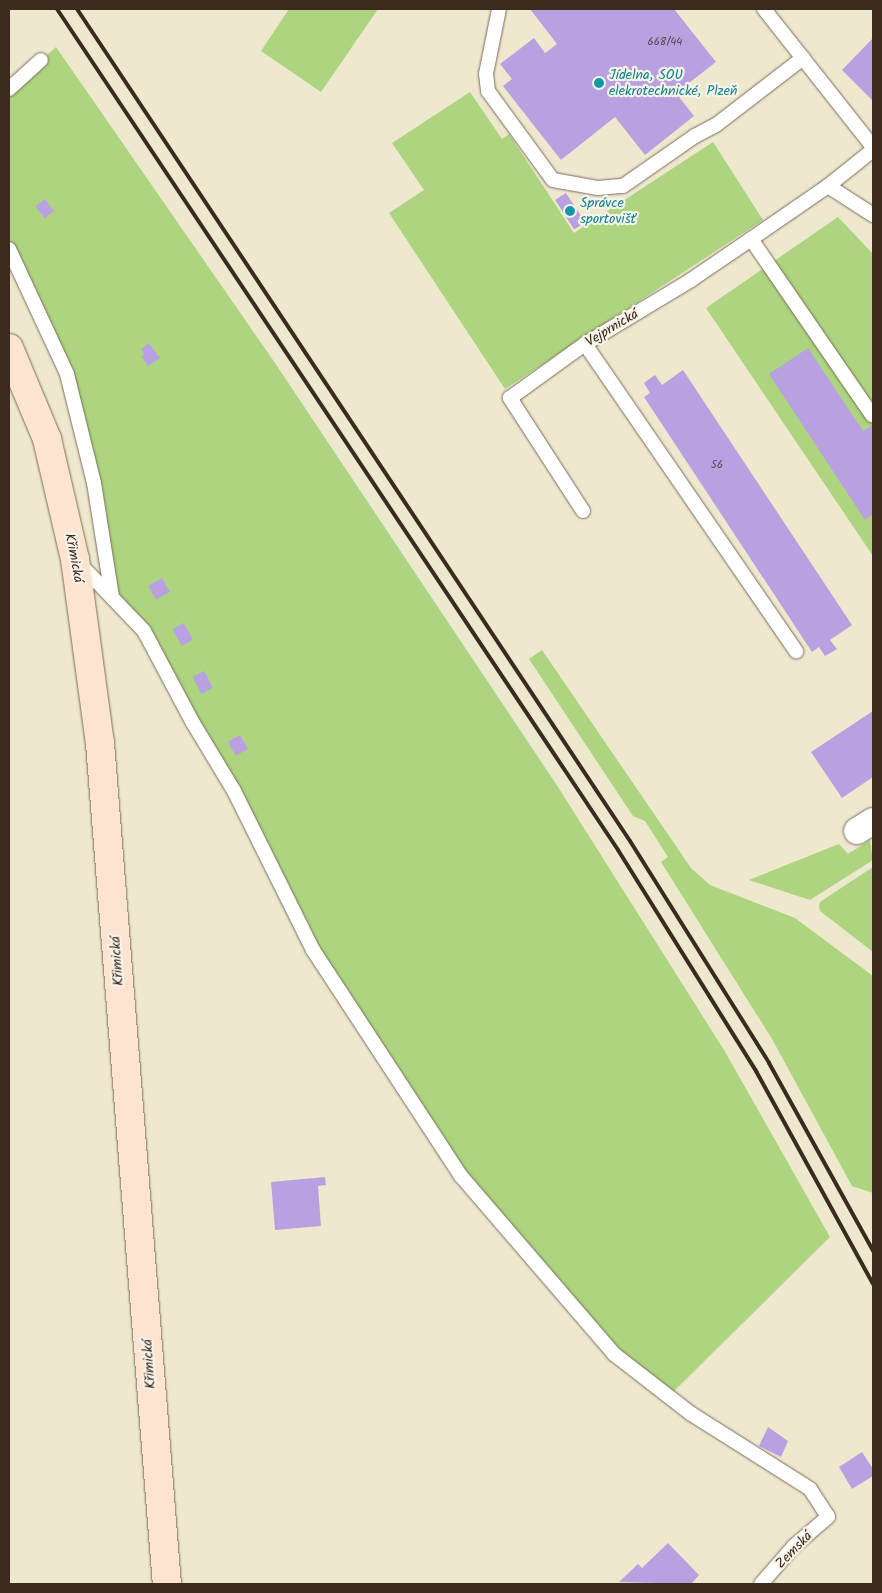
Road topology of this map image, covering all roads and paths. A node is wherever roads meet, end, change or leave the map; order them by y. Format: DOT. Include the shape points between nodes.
graph roads {
  1 [pos="499,9"];
  2 [pos="764,9"];
  3 [pos="803,58"];
  4 [pos="41,60"];
  5 [pos="13,81"];
  6 [pos="873,148"];
  7 [pos="828,186"];
  8 [pos="873,215"];
  9 [pos="751,239"];
  10 [pos="9,249"];
  11 [pos="585,344"];
  12 [pos="9,348"];
  13 [pos="872,415"];
  14 [pos="583,511"];
  15 [pos="75,559"];
  16 [pos="112,597"];
  17 [pos="796,651"];
  18 [pos="167,1584"];
  19 [pos="761,1584"];
  1 -- 3 [label="lane" via="486,74 488,91 553,180 598,188 623,186 716,125"];
  2 -- 3 [label="lane"];
  3 -- 6 [label="lane"];
  4 -- 5 [label="lane"];
  6 -- 7 [label="lane, Vejprnická"];
  7 -- 8 [label="lane"];
  7 -- 9 [label="lane, Vejprnická"];
  9 -- 11 [label="lane, Vejprnická" via="691,280"];
  9 -- 13 [label="lane"];
  10 -- 16 [label="lane" via="67,374 94,483"];
  11 -- 14 [label="lane, Vejprnická" via="510,398"];
  11 -- 17 [label="lane"];
  12 -- 15 [label="main road, Křimická" via="47,438"];
  15 -- 16 [label="lane"];
  15 -- 18 [label="main road, Křimická" via="100,743"];
  16 -- 19 [label="lane, Zemská" via="144,631 234,791 313,950 461,1176 614,1354 690,1414 810,1490 828,1517 794,1546"];
}
